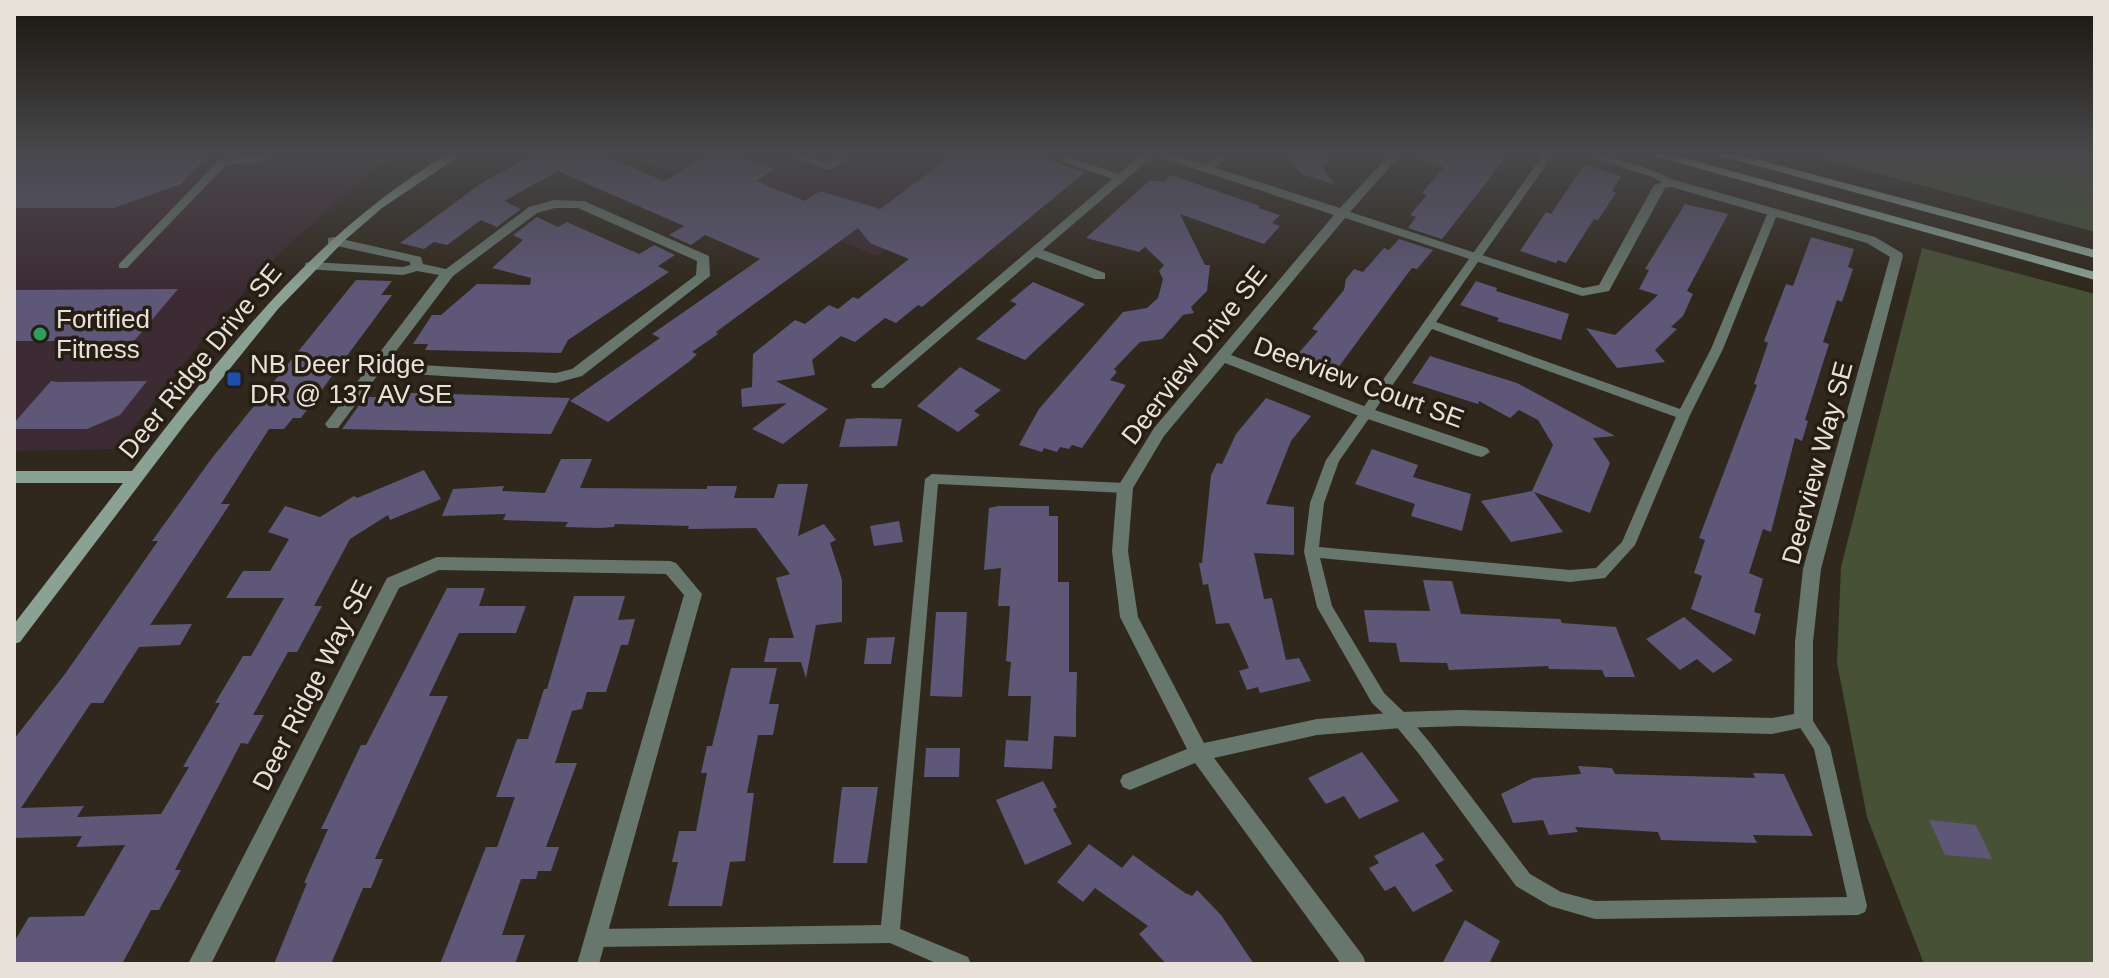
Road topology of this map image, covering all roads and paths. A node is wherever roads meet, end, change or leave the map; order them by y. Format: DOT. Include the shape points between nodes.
graph roads {
  1 [pos="189,198"];
  2 [pos="387,198"];
  3 [pos="1097,198"];
  4 [pos="1298,198"];
  5 [pos="1356,198"];
  6 [pos="1518,198"];
  7 [pos="1653,198"];
  8 [pos="1722,198"];
  9 [pos="1815,198"];
  10 [pos="1887,198"];
  11 [pos="1343,212"];
  12 [pos="1773,212"];
  13 [pos="333,241"];
  14 [pos="1033,251"];
  15 [pos="2095,254"];
  16 [pos="1477,256"];
  17 [pos="123,266"];
  18 [pos="310,266"];
  19 [pos="417,267"];
  20 [pos="448,273"];
  21 [pos="1100,276"];
  22 [pos="2095,276"];
  23 [pos="1429,324"];
  24 [pos="1221,356"];
  25 [pos="376,367"];
  26 [pos="878,385"];
  27 [pos="1364,412"];
  28 [pos="1683,415"];
  29 [pos="333,424"];
  30 [pos="1482,452"];
  31 [pos="14,477"];
  32 [pos="136,477"];
  33 [pos="1125,488"];
  34 [pos="1311,552"];
  35 [pos="14,637"];
  36 [pos="1401,720"];
  37 [pos="1803,720"];
  38 [pos="1199,753"];
  39 [pos="1130,781"];
  40 [pos="890,934"];
  41 [pos="596,938"];
  42 [pos="199,964"];
  43 [pos="588,964"];
  44 [pos="961,964"];
  45 [pos="1355,964"];
  1 -- 17 [label="lane"];
  2 -- 13 [label="street, Deer Ridge Drive SE"];
  3 -- 14 [label="street"];
  4 -- 11 [label="street"];
  5 -- 11 [label="street, Deerview Drive SE"];
  6 -- 16 [label="lane"];
  7 -- 16 [label="street" via="1604,288 1582,292"];
  8 -- 12 [label="street, Deerview Way SE"];
  9 -- 22 [label="street"];
  10 -- 15 [label="street"];
  11 -- 16 [label="street"];
  11 -- 24 [label="street, Deerview Drive SE"];
  12 -- 28 [label="lane" via="1717,349"];
  12 -- 37 [label="street, Deerview Way SE" via="1871,240 1897,256 1812,569"];
  13 -- 18 [label="street, Deer Ridge Drive SE"];
  13 -- 19 [label="street" via="416,260"];
  14 -- 21 [label="street"];
  14 -- 26 [label="street"];
  16 -- 23 [label="lane"];
  18 -- 19 [label="street" via="403,271"];
  18 -- 32 [label="street, Deer Ridge Drive SE" via="242,341"];
  19 -- 20 [label="street"];
  20 -- 25 [label="street"];
  20 -- 25 [label="street" via="533,210 554,204 580,204 704,259 703,276 577,373 556,378"];
  23 -- 27 [label="lane"];
  23 -- 28 [label="lane"];
  24 -- 27 [label="street, Deerview Court SE"];
  24 -- 33 [label="street, Deerview Drive SE" via="1159,432"];
  25 -- 29 [label="street"];
  27 -- 30 [label="street, Deerview Court SE"];
  27 -- 34 [label="lane" via="1333,460 1317,503"];
  28 -- 34 [label="lane" via="1628,545 1600,574 1570,576"];
  31 -- 32 [label="street"];
  32 -- 35 [label="street, Deer Ridge Drive SE"];
  33 -- 38 [label="street, Deerview Drive SE" via="1120,551 1129,617"];
  33 -- 40 [label="lane" via="932,479"];
  34 -- 36 [label="lane" via="1325,607 1378,698"];
  36 -- 37 [label="street" via="1772,726"];
  36 -- 37 [label="lane" via="1523,880 1557,900 1595,910 1858,906 1822,747"];
  36 -- 38 [label="street" via="1317,727"];
  38 -- 39 [label="street"];
  38 -- 45 [label="street, Deerview Drive SE"];
  40 -- 41 [label="lane"];
  40 -- 44 [label="lane"];
  41 -- 42 [label="street, Deer Ridge Way SE" via="693,594 670,568 437,563 393,583"];
  41 -- 43 [label="street, Deer Ridge Way SE"];
}
